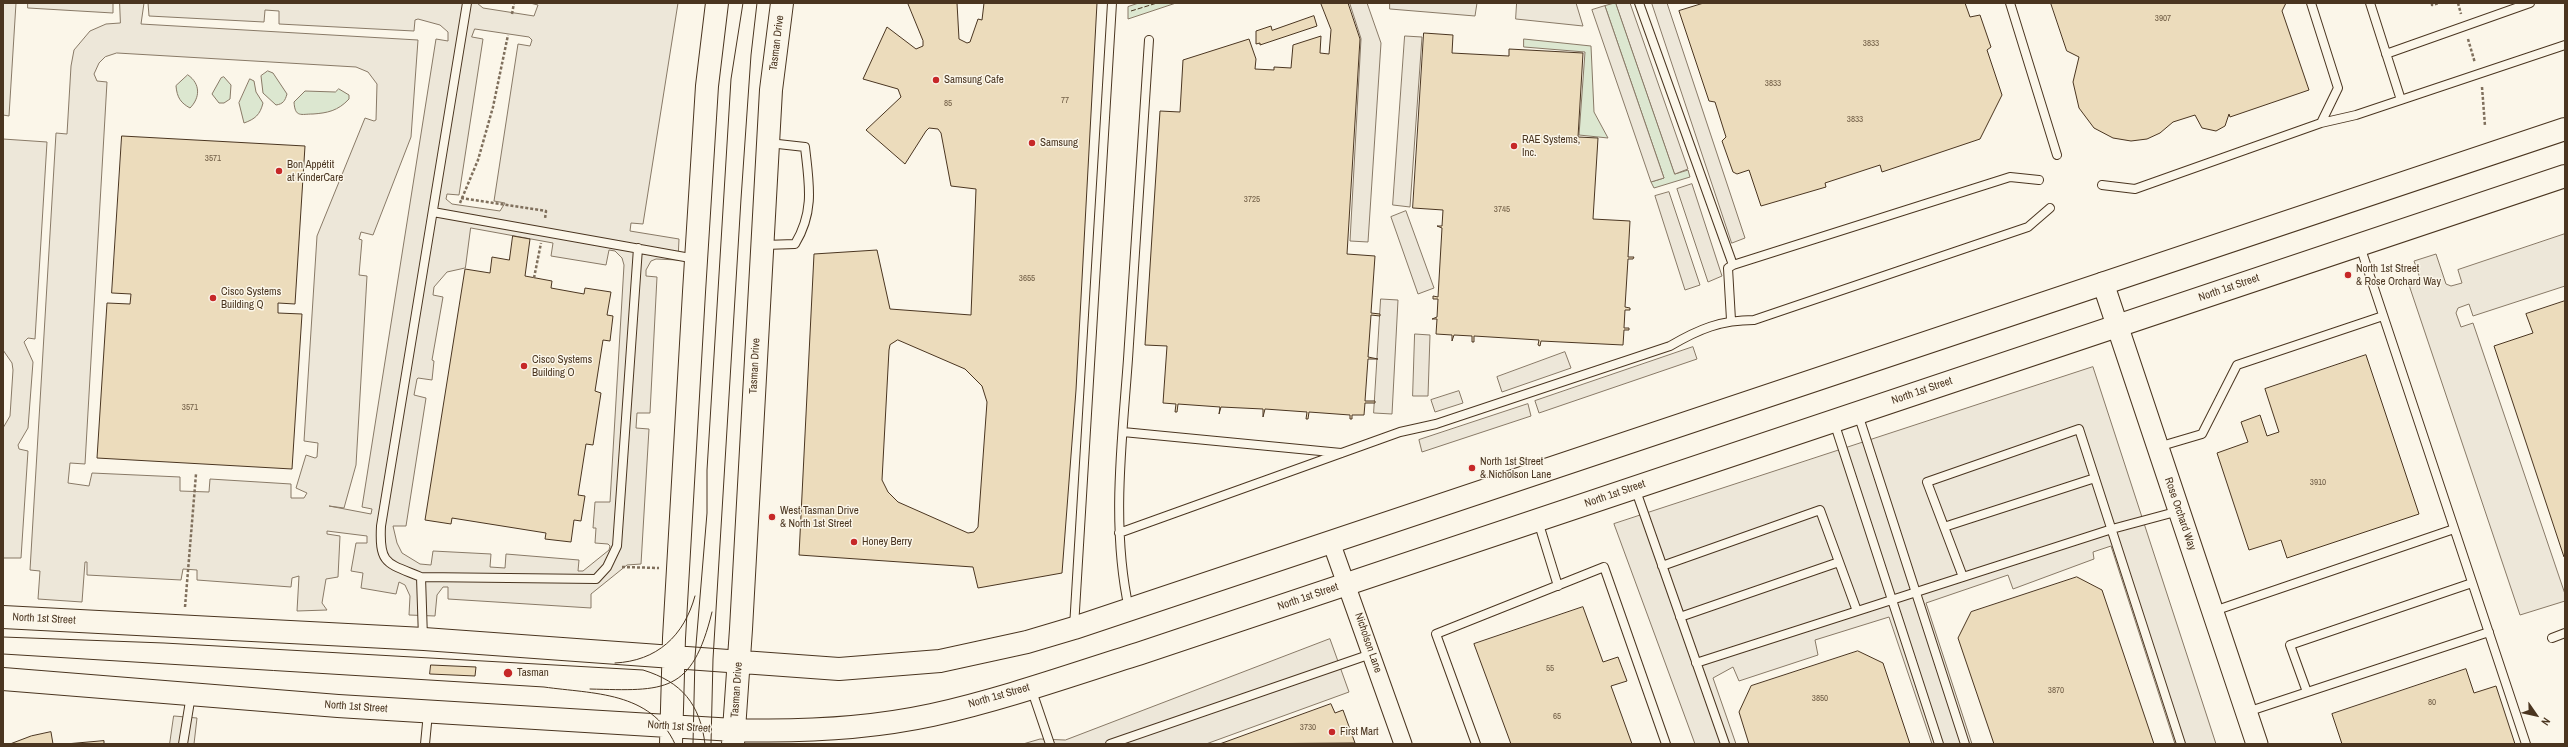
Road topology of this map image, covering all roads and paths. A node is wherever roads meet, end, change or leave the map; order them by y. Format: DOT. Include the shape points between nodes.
graph roads {
  1 [pos="467,3"];
  2 [pos="514,3"];
  3 [pos="717,3"];
  4 [pos="782,3"];
  5 [pos="1112,3"];
  6 [pos="1640,3"];
  7 [pos="2010,3"];
  8 [pos="2311,3"];
  9 [pos="2370,3"];
  10 [pos="2432,3"];
  11 [pos="2439,3"];
  12 [pos="2458,3"];
  13 [pos="2530,3"];
  14 [pos="512,14"];
  15 [pos="2464,26"];
  16 [pos="508,35"];
  17 [pos="1149,40"];
  18 [pos="2565,45"];
  19 [pos="2386,54"];
  20 [pos="2478,74"];
  21 [pos="2401,100"];
  22 [pos="2321,123"];
  23 [pos="2485,126"];
  24 [pos="2565,129"];
  25 [pos="768,143"];
  26 [pos="2057,155"];
  27 [pos="2565,176"];
  28 [pos="2039,180"];
  29 [pos="2102,185"];
  30 [pos="460,205"];
  31 [pos="2050,208"];
  32 [pos="432,212"];
  33 [pos="2359,244"];
  34 [pos="762,245"];
  35 [pos="638,248"];
  36 [pos="697,259"];
  37 [pos="1734,265"];
  38 [pos="2103,283"];
  39 [pos="2383,316"];
  40 [pos="1731,320"];
  41 [pos="2117,326"];
  42 [pos="1857,413"];
  43 [pos="1833,421"];
  44 [pos="1123,432"];
  45 [pos="2157,448"];
  46 [pos="1343,453"];
  47 [pos="196,474"];
  48 [pos="2095,478"];
  49 [pos="1635,487"];
  50 [pos="2178,511"];
  51 [pos="1538,520"];
  52 [pos="1944,528"];
  53 [pos="2454,528"];
  54 [pos="2112,529"];
  55 [pos="1119,533"];
  56 [pos="1331,542"];
  57 [pos="1839,562"];
  58 [pos="1662,566"];
  59 [pos="608,567"];
  60 [pos="662,568"];
  61 [pos="421,577"];
  62 [pos="1963,577"];
  63 [pos="1347,583"];
  64 [pos="2472,583"];
  65 [pos="1558,586"];
  66 [pos="1916,592"];
  67 [pos="1892,600"];
  68 [pos="184,610"];
  69 [pos="1129,610"];
  70 [pos="1857,611"];
  71 [pos="2213,611"];
  72 [pos="3,617"];
  73 [pos="1680,617"];
  74 [pos="1074,628"];
  75 [pos="2489,632"];
  76 [pos="2565,633"];
  77 [pos="2552,638"];
  78 [pos="424,639"];
  79 [pos="1371,654"];
  80 [pos="674,656"];
  81 [pos="739,661"];
  82 [pos="1696,663"];
  83 [pos="3,679"];
  84 [pos="1030,687"];
  85 [pos="2307,692"];
  86 [pos="191,694"];
  87 [pos="428,712"];
  88 [pos="2246,712"];
  89 [pos="672,735"];
  90 [pos="733,737"];
  91 [pos="1115,743"];
  92 [pos="183,744"];
  93 [pos="425,744"];
  94 [pos="1050,744"];
  95 [pos="1403,744"];
  96 [pos="1476,744"];
  97 [pos="1666,744"];
  98 [pos="1725,744"];
  99 [pos="1939,744"];
  100 [pos="1965,744"];
  101 [pos="2181,744"];
  102 [pos="2257,744"];
  103 [pos="2526,744"];
  1 -- 32 [label="lane"];
  2 -- 14 [label="path"];
  3 -- 36 [label="main road" via="707,86"];
  4 -- 25 [label="main road, Tasman Drive" via="771,90"];
  5 -- 74 [label="lane"];
  6 -- 37 [label="lane"];
  7 -- 26 [label="lane"];
  8 -- 22 [label="lane" via="2338,88"];
  9 -- 19 [label="lane"];
  10 -- 11 [label="path"];
  12 -- 15 [label="path"];
  13 -- 15 [label="lane"];
  15 -- 19 [label="lane"];
  15 -- 20 [label="path"];
  16 -- 30 [label="path" via="493,107 480,152"];
  17 -- 44 [label="lane"];
  18 -- 20 [label="lane"];
  19 -- 21 [label="lane"];
  20 -- 21 [label="lane"];
  20 -- 23 [label="path" via="2484,95"];
  21 -- 22 [label="lane"];
  22 -- 29 [label="lane" via="2135,189"];
  24 -- 38 [label="main road, North 1st Street"];
  25 -- 34 [label="main road, Tasman Drive"];
  25 -- 34 [label="lane" via="805,147 811,198 804,230 795,244"];
  27 -- 33 [label="main road, North 1st Street"];
  28 -- 37 [label="lane" via="2010,177"];
  31 -- 40 [label="lane" via="2028,227 1754,320"];
  32 -- 35 [label="lane"];
  32 -- 61 [label="lane" via="381,526 380,550 395,567"];
  33 -- 39 [label="lane"];
  33 -- 41 [label="main road, North 1st Street"];
  34 -- 81 [label="main road, Tasman Drive"];
  35 -- 36 [label="lane"];
  35 -- 59 [label="lane" via="617,546"];
  36 -- 80 [label="main road"];
  37 -- 40 [label="lane" via="1728,268"];
  38 -- 41 [label="street, Rose Orchard Way"];
  38 -- 56 [label="main road, North 1st Street"];
  39 -- 45 [label="lane" via="2236,365 2202,434"];
  39 -- 53 [label="lane"];
  40 -- 46 [label="lane" via="1692,333 1670,346 1436,424 1400,432"];
  41 -- 42 [label="main road, North 1st Street"];
  41 -- 45 [label="street, Rose Orchard Way"];
  42 -- 43 [label="main road, North 1st Street"];
  42 -- 66 [label="lane"];
  43 -- 49 [label="main road, North 1st Street"];
  43 -- 67 [label="lane"];
  44 -- 46 [label="lane"];
  44 -- 55 [label="lane"];
  45 -- 50 [label="street, Rose Orchard Way"];
  46 -- 55 [label="lane"];
  47 -- 68 [label="path"];
  48 -- 52 [label="lane"];
  48 -- 52 [label="lane" via="2079,429 1927,482"];
  48 -- 54 [label="lane"];
  49 -- 51 [label="main road, North 1st Street"];
  49 -- 58 [label="lane"];
  50 -- 54 [label="lane"];
  50 -- 71 [label="street, Rose Orchard Way"];
  51 -- 63 [label="main road, North 1st Street"];
  51 -- 65 [label="lane"];
  52 -- 62 [label="lane"];
  53 -- 64 [label="lane"];
  53 -- 71 [label="lane"];
  54 -- 62 [label="lane"];
  54 -- 101 [label="lane"];
  55 -- 69 [label="lane" via="1123,582"];
  56 -- 63 [label="street, Nicholson Lane"];
  56 -- 69 [label="main road, North 1st Street"];
  57 -- 58 [label="lane" via="1820,510"];
  57 -- 70 [label="lane"];
  57 -- 73 [label="lane"];
  58 -- 73 [label="lane"];
  59 -- 60 [label="path"];
  59 -- 61 [label="lane" via="596,579"];
  61 -- 78 [label="lane"];
  62 -- 66 [label="lane"];
  63 -- 79 [label="street, Nicholson Lane"];
  63 -- 84 [label="main road, North 1st Street"];
  64 -- 75 [label="lane"];
  64 -- 85 [label="lane" via="2290,645"];
  65 -- 96 [label="lane" via="1436,634"];
  65 -- 97 [label="lane" via="1604,567"];
  66 -- 67 [label="lane"];
  66 -- 100 [label="lane"];
  67 -- 70 [label="lane"];
  67 -- 99 [label="lane"];
  69 -- 74 [label="main road, North 1st Street"];
  70 -- 82 [label="lane"];
  71 -- 88 [label="street, Rose Orchard Way"];
  72 -- 78 [label="main road, North 1st Street"];
  73 -- 82 [label="lane"];
  74 -- 81 [label="main road, North 1st Street" via="986,652 940,661 839,669"];
  75 -- 85 [label="lane"];
  75 -- 103 [label="lane"];
  76 -- 77 [label="lane"];
  78 -- 80 [label="main road, North 1st Street"];
  79 -- 91 [label="lane"];
  79 -- 95 [label="street, Nicholson Lane"];
  80 -- 81 [label="main road, North 1st Street"];
  80 -- 89 [label="main road"];
  81 -- 90 [label="main road, Tasman Drive"];
  82 -- 98 [label="lane"];
  83 -- 86 [label="main road, North 1st Street"];
  84 -- 90 [label="main road, North 1st Street" via="947,711 890,722"];
  84 -- 94 [label="lane"];
  85 -- 88 [label="lane"];
  86 -- 87 [label="main road, North 1st Street"];
  86 -- 92 [label="lane"];
  87 -- 89 [label="main road, North 1st Street"];
  87 -- 93 [label="lane"];
  88 -- 102 [label="street, Rose Orchard Way"];
  89 -- 90 [label="main road, North 1st Street"];
}
